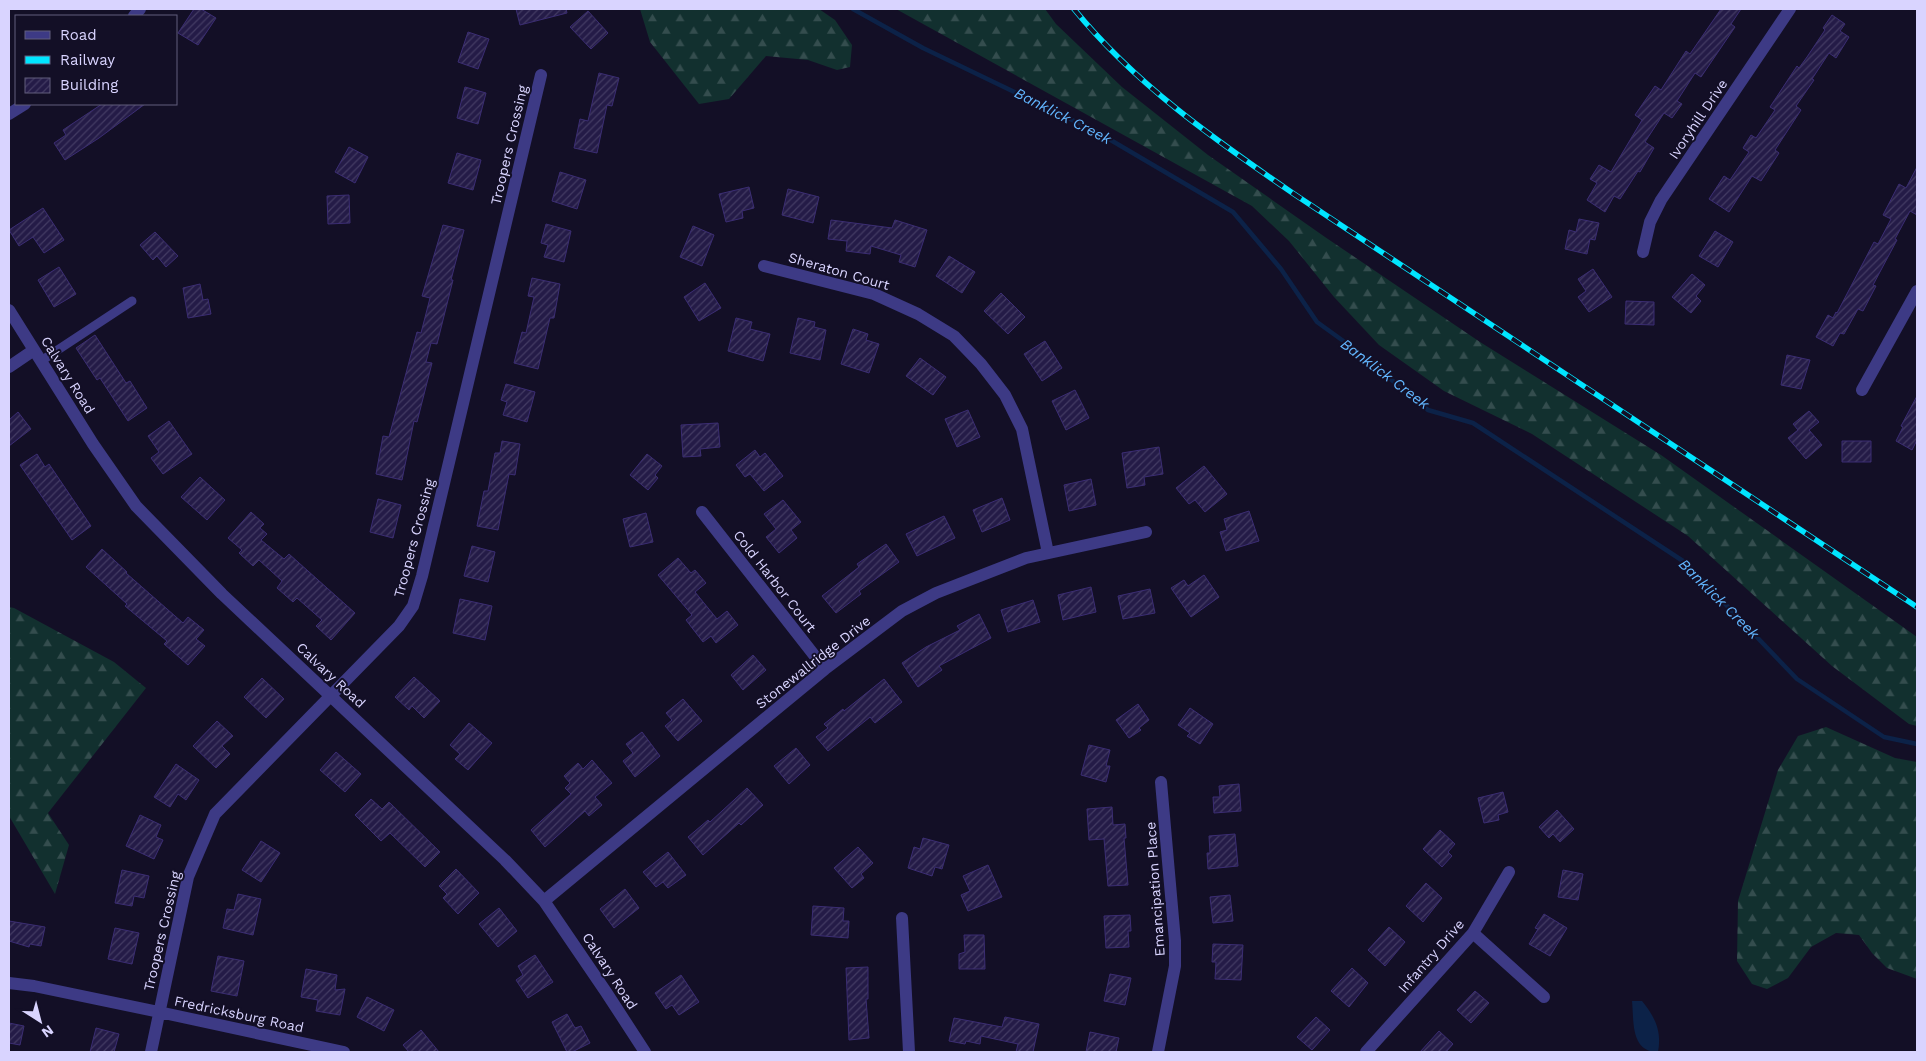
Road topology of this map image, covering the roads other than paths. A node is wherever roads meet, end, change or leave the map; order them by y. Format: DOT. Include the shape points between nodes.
graph roads {
  1 [pos="1790,9"];
  2 [pos="542,75"];
  3 [pos="22,105"];
  4 [pos="9,114"];
  5 [pos="1643,252"];
  6 [pos="764,266"];
  7 [pos="1917,292"];
  8 [pos="132,301"];
  9 [pos="9,310"];
  10 [pos="38,355"];
  11 [pos="9,367"];
  12 [pos="1862,390"];
  13 [pos="702,512"];
  14 [pos="1146,532"];
  15 [pos="1048,553"];
  16 [pos="825,669"];
  17 [pos="332,695"];
  18 [pos="1162,782"];
  19 [pos="1509,872"];
  20 [pos="544,901"];
  21 [pos="902,918"];
  22 [pos="1473,932"];
  23 [pos="9,983"];
  24 [pos="1544,997"];
  25 [pos="160,1012"];
  26 [pos="151,1052"];
  27 [pos="344,1052"];
  28 [pos="644,1052"];
  29 [pos="909,1052"];
  30 [pos="1158,1052"];
  31 [pos="1366,1052"];
  1 -- 5 [label="street, Ivoryhill Drive" via="1662,200 1650,222"];
  2 -- 17 [label="street, Troopers Crossing" via="422,576 412,606 399,626"];
  3 -- 4 [label="street"];
  6 -- 15 [label="street, Sheraton Court" via="874,294 918,314 954,336 1005,395 1022,429"];
  7 -- 12 [label="street"];
  8 -- 10 [label="lane"];
  9 -- 10 [label="street, Calvary Road"];
  10 -- 11 [label="street"];
  10 -- 17 [label="street, Calvary Road" via="136,506 222,594"];
  13 -- 16 [label="street, Cold Harbor Court"];
  14 -- 15 [label="street, Stonewallridge Drive"];
  15 -- 16 [label="street, Stonewallridge Drive" via="936,593 902,612"];
  16 -- 20 [label="street, Stonewallridge Drive"];
  17 -- 20 [label="street, Calvary Road" via="506,860"];
  17 -- 25 [label="street, Troopers Crossing" via="214,814 188,877"];
  18 -- 30 [label="street, Emancipation Place" via="1175,966"];
  19 -- 22 [label="street, Infantry Drive"];
  20 -- 28 [label="street, Calvary Road"];
  21 -- 29 [label="street"];
  22 -- 24 [label="street"];
  22 -- 31 [label="street, Infantry Drive"];
  23 -- 25 [label="street, Fredricksburg Road"];
  25 -- 26 [label="street, Troopers Crossing"];
  25 -- 27 [label="street, Fredricksburg Road"];
}
